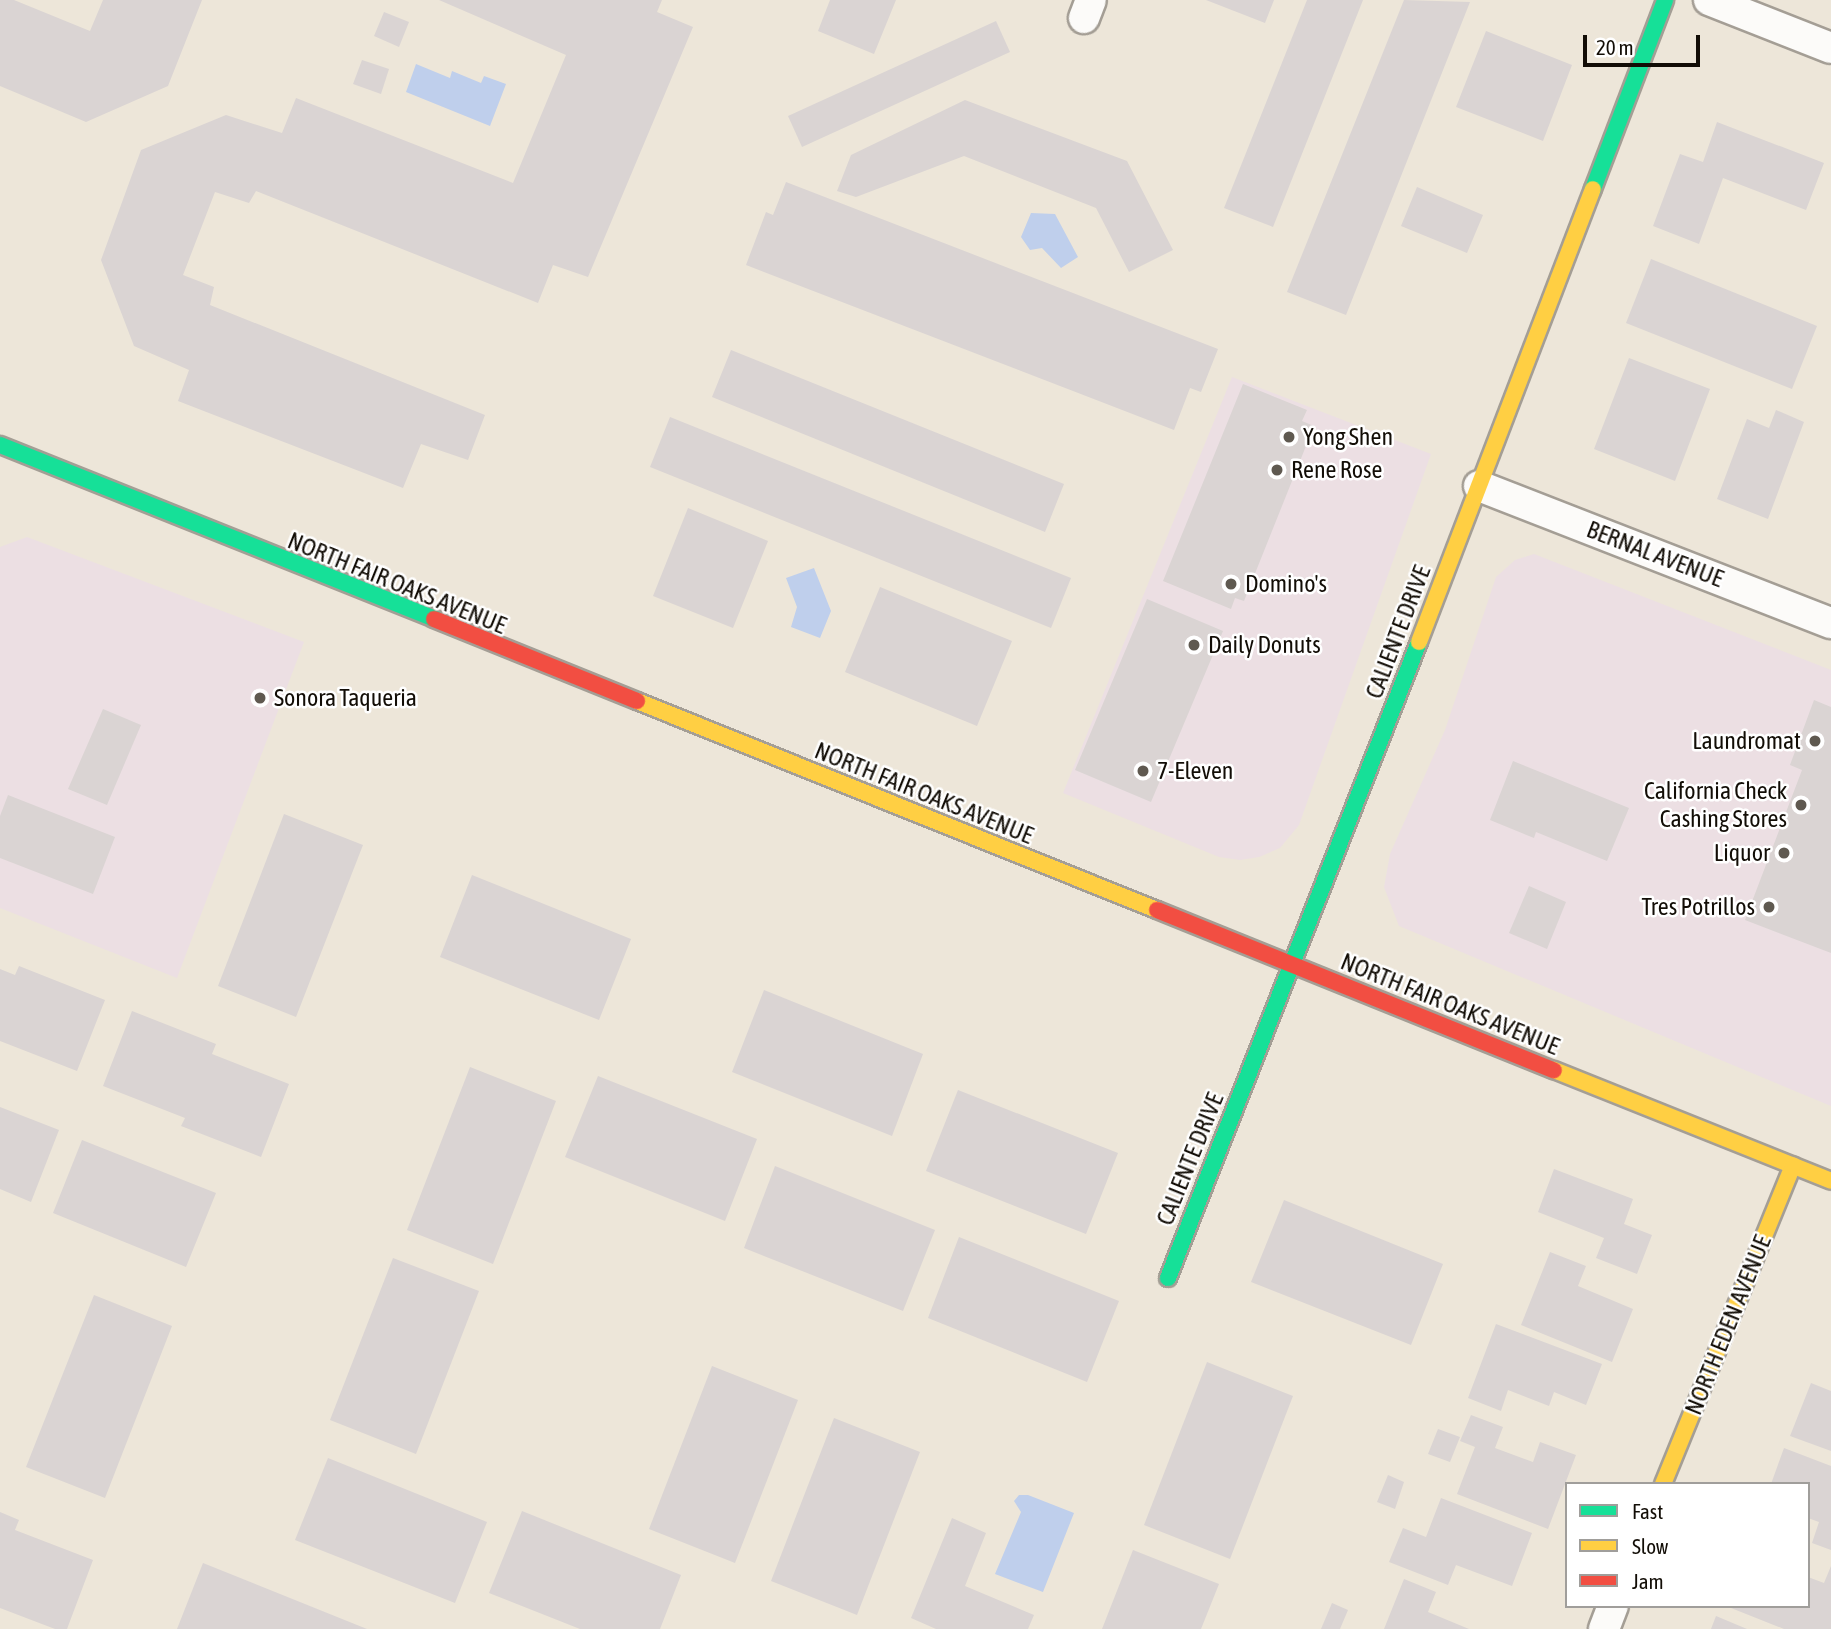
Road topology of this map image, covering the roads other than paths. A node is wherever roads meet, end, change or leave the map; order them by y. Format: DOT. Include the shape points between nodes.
graph roads {
  1 [pos="1665,0"];
  2 [pos="1709,0"];
  3 [pos="1831,48"];
  4 [pos="0,445"];
  5 [pos="1479,486"];
  6 [pos="1831,623"];
  7 [pos="1292,965"];
  8 [pos="1793,1166"];
  9 [pos="1831,1181"];
  10 [pos="1168,1278"];
  11 [pos="1664,1482"];
  12 [pos="1612,1608"];
  13 [pos="1604,1629"];
  1 -- 5 [label="main road, CALIENTE DRIVE"];
  2 -- 3 [label="street"];
  4 -- 7 [label="main road, NORTH FAIR OAKS AVENUE"];
  5 -- 6 [label="street, BERNAL AVENUE"];
  5 -- 7 [label="main road, CALIENTE DRIVE"];
  7 -- 8 [label="main road, NORTH FAIR OAKS AVENUE"];
  7 -- 10 [label="main road, CALIENTE DRIVE"];
  8 -- 9 [label="main road, NORTH FAIR OAKS AVENUE"];
  8 -- 11 [label="main road, NORTH EDEN AVENUE"];
  12 -- 13 [label="street"];
}
